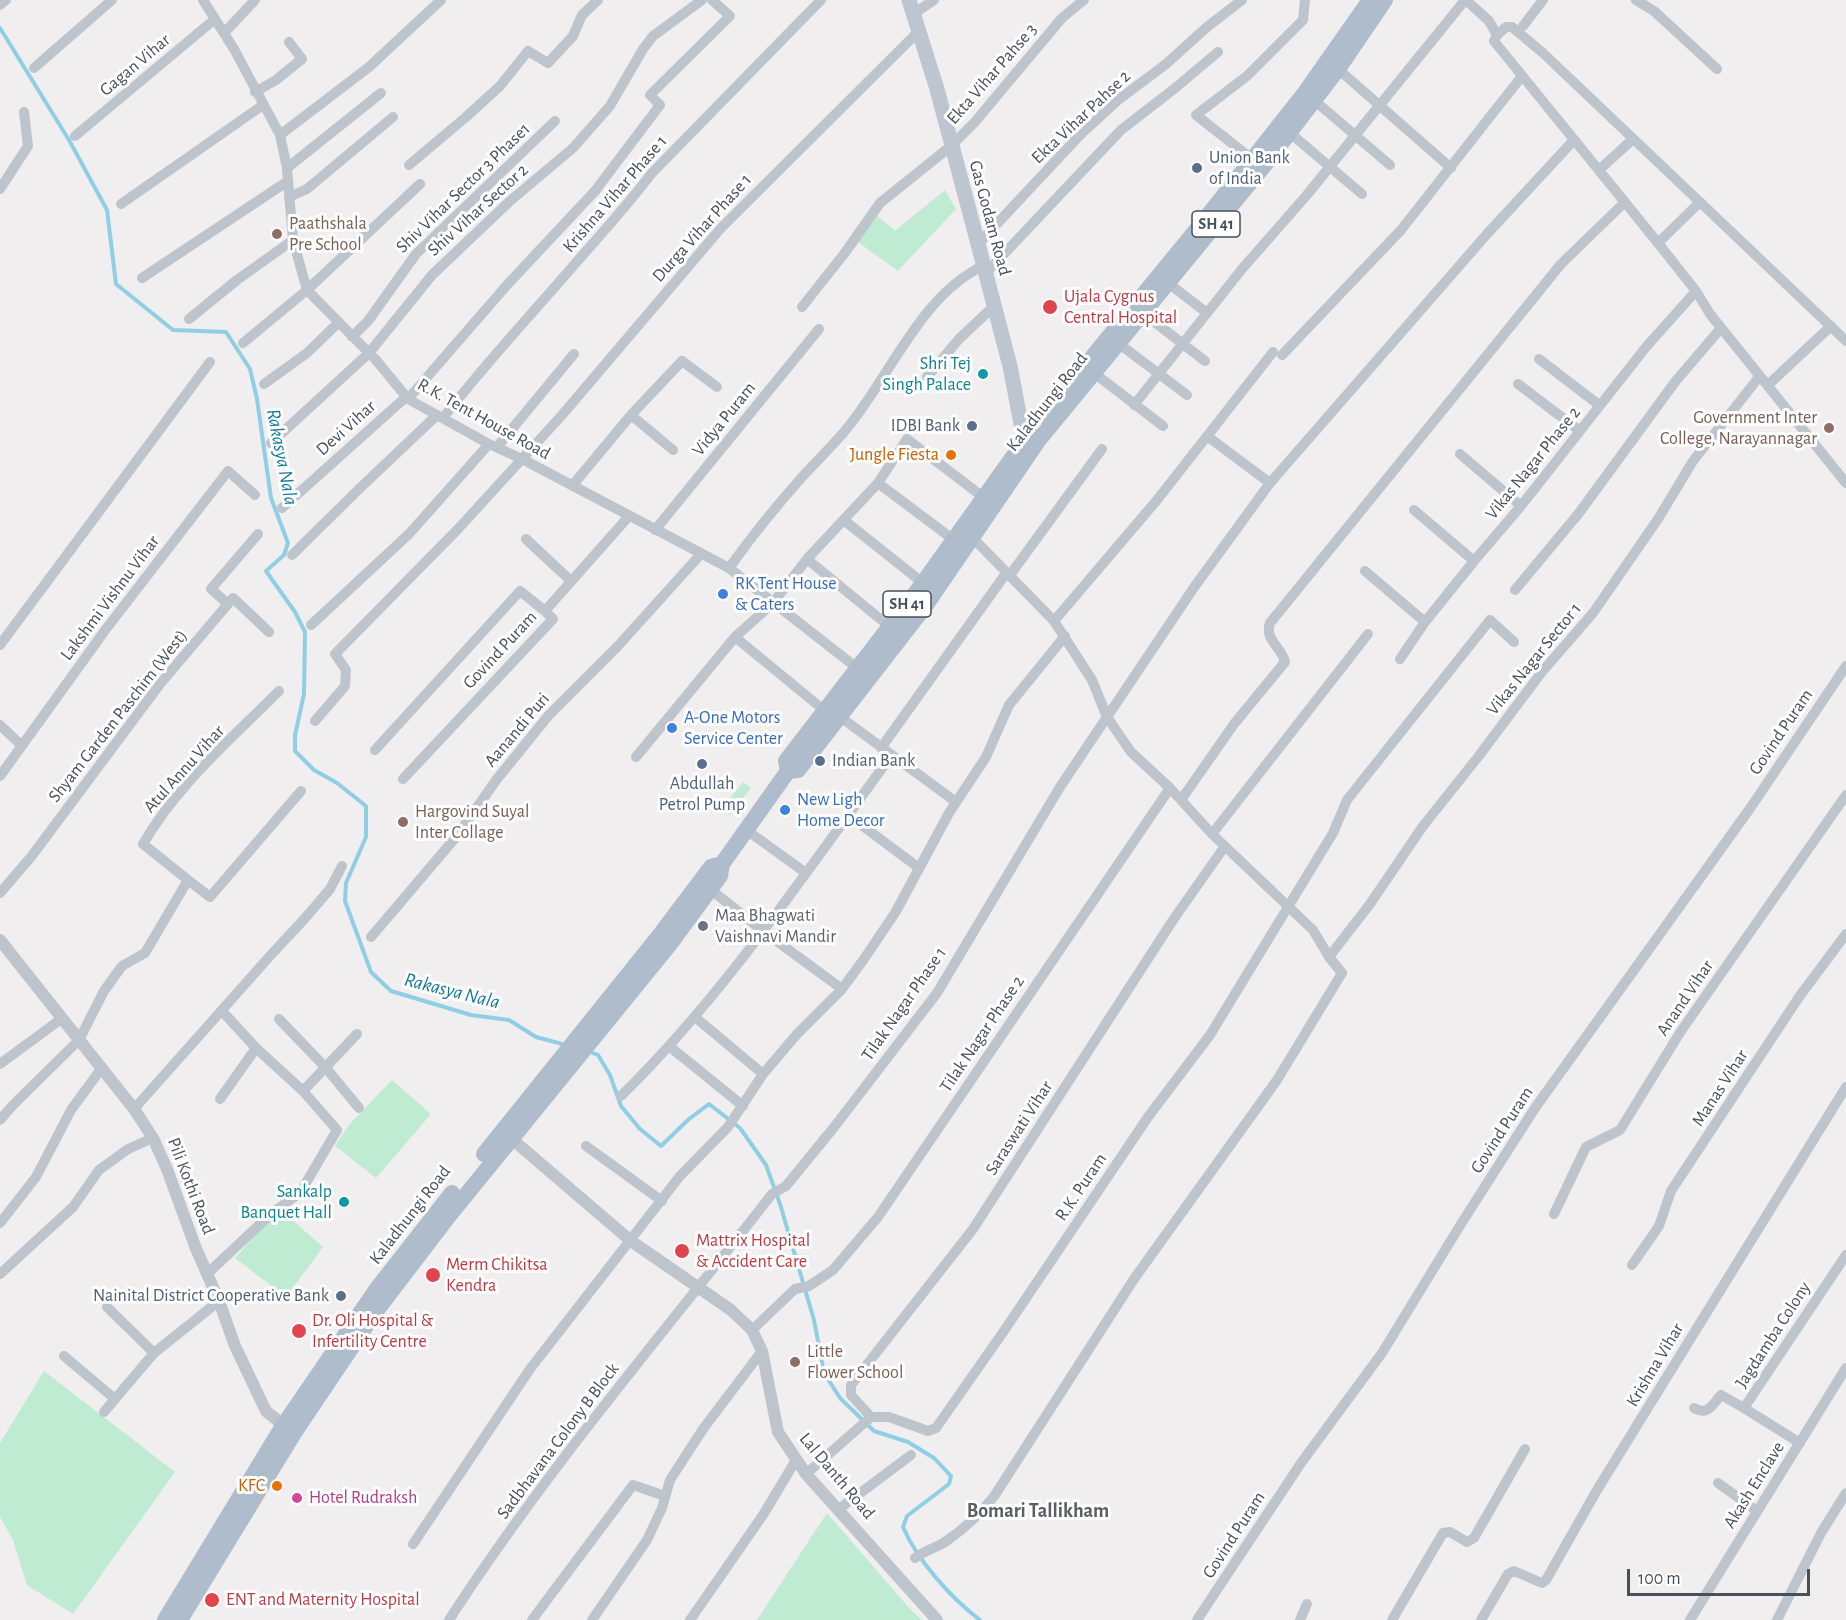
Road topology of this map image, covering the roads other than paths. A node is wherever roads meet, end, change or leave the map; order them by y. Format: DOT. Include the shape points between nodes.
graph roads {
  1 [pos="6,0"];
  2 [pos="112,0"];
  3 [pos="203,0"];
  4 [pos="255,0"];
  5 [pos="441,0"];
  6 [pos="598,0"];
  7 [pos="702,0"];
  8 [pos="712,0"];
  9 [pos="821,0"];
  10 [pos="934,0"];
  11 [pos="1084,0"];
  12 [pos="1242,0"];
  13 [pos="1305,0"];
  14 [pos="1370,0"];
  15 [pos="1385,0"];
  16 [pos="1465,0"];
  17 [pos="1543,0"];
  18 [pos="1636,0"];
  19 [pos="0,5"];
  20 [pos="911,7"];
  21 [pos="215,19"];
  22 [pos="1523,26"];
  23 [pos="919,31"];
  24 [pos="225,33"];
  25 [pos="1497,35"];
  26 [pos="289,42"];
  27 [pos="1218,52"];
  28 [pos="34,68"];
  29 [pos="1338,69"];
  30 [pos="1717,69"];
  31 [pos="1522,76"];
  32 [pos="255,92"];
  33 [pos="381,93"];
  34 [pos="1315,101"];
  35 [pos="263,105"];
  36 [pos="1378,105"];
  37 [pos="24,112"];
  38 [pos="393,117"];
  39 [pos="555,121"];
  40 [pos="1290,133"];
  41 [pos="280,135"];
  42 [pos="1354,135"];
  43 [pos="75,136"];
  44 [pos="1634,139"];
  45 [pos="1574,140"];
  46 [pos="951,146"];
  47 [pos="1252,159"];
  48 [pos="409,165"];
  49 [pos="1390,165"];
  50 [pos="1330,166"];
  51 [pos="286,168"];
  52 [pos="1450,168"];
  53 [pos="1599,170"];
  54 [pos="288,181"];
  55 [pos="420,184"];
  56 [pos="0,189"];
  57 [pos="1362,194"];
  58 [pos="289,197"];
  59 [pos="1625,202"];
  60 [pos="1700,202"];
  61 [pos="121,204"];
  62 [pos="293,240"];
  63 [pos="1658,243"];
  64 [pos="978,244"];
  65 [pos="1175,265"];
  66 [pos="984,270"];
  67 [pos="142,278"];
  68 [pos="1168,283"];
  69 [pos="307,290"];
  70 [pos="1696,291"];
  71 [pos="802,307"];
  72 [pos="993,307"];
  73 [pos="1143,313"];
  74 [pos="1207,313"];
  75 [pos="189,319"];
  76 [pos="338,323"];
  77 [pos="1831,326"];
  78 [pos="819,328"];
  79 [pos="1720,328"];
  80 [pos="352,337"];
  81 [pos="1846,340"];
  82 [pos="243,343"];
  83 [pos="1118,343"];
  84 [pos="1182,343"];
  85 [pos="369,353"];
  86 [pos="574,354"];
  87 [pos="1539,358"];
  88 [pos="1205,361"];
  89 [pos="210,362"];
  90 [pos="1090,369"];
  91 [pos="1158,373"];
  92 [pos="927,377"];
  93 [pos="1759,377"];
  94 [pos="264,384"];
  95 [pos="1518,384"];
  96 [pos="1768,385"];
  97 [pos="717,387"];
  98 [pos="1188,395"];
  99 [pos="407,398"];
  100 [pos="1134,405"];
  101 [pos="1599,405"];
  102 [pos="631,415"];
  103 [pos="440,417"];
  104 [pos="1163,426"];
  105 [pos="1580,431"];
  106 [pos="1207,436"];
  107 [pos="1034,438"];
  108 [pos="271,443"];
  109 [pos="493,445"];
  110 [pos="1102,449"];
  111 [pos="673,450"];
  112 [pos="1460,453"];
  113 [pos="522,459"];
  114 [pos="878,483"];
  115 [pos="1270,483"];
  116 [pos="1846,483"];
  117 [pos="572,486"];
  118 [pos="255,495"];
  119 [pos="983,497"];
  120 [pos="1521,506"];
  121 [pos="282,508"];
  122 [pos="1414,510"];
  123 [pos="628,516"];
  124 [pos="845,521"];
  125 [pos="655,530"];
  126 [pos="258,534"];
  127 [pos="963,535"];
  128 [pos="526,539"];
  129 [pos="701,554"];
  130 [pos="292,555"];
  131 [pos="807,559"];
  132 [pos="1474,561"];
  133 [pos="729,568"];
  134 [pos="1365,571"];
  135 [pos="1009,574"];
  136 [pos="571,581"];
  137 [pos="923,583"];
  138 [pos="1515,590"];
  139 [pos="773,603"];
  140 [pos="228,604"];
  141 [pos="545,611"];
  142 [pos="1054,621"];
  143 [pos="1425,622"];
  144 [pos="311,625"];
  145 [pos="890,627"];
  146 [pos="269,632"];
  147 [pos="1368,634"];
  148 [pos="1065,636"];
  149 [pos="735,638"];
  150 [pos="1514,642"];
  151 [pos="0,645"];
  152 [pos="1400,659"];
  153 [pos="1846,666"];
  154 [pos="863,674"];
  155 [pos="279,691"];
  156 [pos="832,713"];
  157 [pos="1107,717"];
  158 [pos="315,721"];
  159 [pos="0,725"];
  160 [pos="21,745"];
  161 [pos="881,748"];
  162 [pos="375,750"];
  163 [pos="891,756"];
  164 [pos="636,757"];
  165 [pos="0,776"];
  166 [pos="403,779"];
  167 [pos="1170,788"];
  168 [pos="301,791"];
  169 [pos="1846,795"];
  170 [pos="1181,800"];
  171 [pos="956,802"];
  172 [pos="848,815"];
  173 [pos="745,829"];
  174 [pos="1212,834"];
  175 [pos="1225,846"];
  176 [pos="722,864"];
  177 [pos="342,866"];
  178 [pos="919,868"];
  179 [pos="806,873"];
  180 [pos="188,880"];
  181 [pos="710,889"];
  182 [pos="0,893"];
  183 [pos="1288,905"];
  184 [pos="763,931"];
  185 [pos="1846,934"];
  186 [pos="370,937"];
  187 [pos="0,940"];
  188 [pos="664,940"];
  189 [pos="1329,957"];
  190 [pos="842,989"];
  191 [pos="222,1011"];
  192 [pos="695,1017"];
  193 [pos="61,1019"];
  194 [pos="279,1019"];
  195 [pos="357,1034"];
  196 [pos="79,1040"];
  197 [pos="669,1046"];
  198 [pos="256,1048"];
  199 [pos="0,1064"];
  200 [pos="326,1068"];
  201 [pos="101,1069"];
  202 [pos="763,1074"];
  203 [pos="1846,1087"];
  204 [pos="303,1091"];
  205 [pos="621,1096"];
  206 [pos="220,1099"];
  207 [pos="743,1106"];
  208 [pos="359,1108"];
  209 [pos="134,1109"];
  210 [pos="0,1120"];
  211 [pos="506,1134"];
  212 [pos="153,1138"];
  213 [pos="586,1146"];
  214 [pos="662,1201"];
  215 [pos="1554,1214"];
  216 [pos="0,1223"];
  217 [pos="631,1241"];
  218 [pos="1844,1263"];
  219 [pos="1632,1265"];
  220 [pos="0,1274"];
  221 [pos="207,1274"];
  222 [pos="699,1287"];
  223 [pos="219,1301"];
  224 [pos="107,1307"];
  225 [pos="752,1330"];
  226 [pos="762,1352"];
  227 [pos="154,1353"];
  228 [pos="64,1356"];
  229 [pos="1846,1368"];
  230 [pos="114,1399"];
  231 [pos="1694,1408"];
  232 [pos="1744,1408"];
  233 [pos="104,1412"];
  234 [pos="871,1417"];
  235 [pos="289,1430"];
  236 [pos="1800,1443"];
  237 [pos="1525,1449"];
  238 [pos="911,1455"];
  239 [pos="796,1460"];
  240 [pos="807,1474"];
  241 [pos="1718,1483"];
  242 [pos="1846,1493"];
  243 [pos="665,1496"];
  244 [pos="839,1509"];
  245 [pos="1757,1511"];
  246 [pos="413,1544"];
  247 [pos="915,1558"];
  248 [pos="1307,1605"];
  249 [pos="173,1619"];
  250 [pos="449,1620"];
  251 [pos="532,1620"];
  252 [pos="592,1620"];
  253 [pos="690,1620"];
  254 [pos="937,1620"];
  255 [pos="1197,1620"];
  256 [pos="1300,1620"];
  257 [pos="1392,1620"];
  258 [pos="1481,1620"];
  259 [pos="1690,1620"];
  260 [pos="1777,1620"];
  1 -- 19 [label="street"];
  2 -- 28 [label="street"];
  3 -- 21 [label="street, R.K. Tent House Road"];
  4 -- 24 [label="street"];
  5 -- 41 [label="street" via="369,67"];
  6 -- 48 [label="street" via="582,15 573,36 548,63 528,51 500,86"];
  7 -- 85 [label="street, Shiv Vihar Sector 2" via="653,36 610,105 573,148 432,274"];
  8 -- 99 [label="street, Devi Vihar" via="730,16 650,95 660,105 595,191"];
  9 -- 103 [label="street, Krishna Vihar Phase 1" via="651,174"];
  10 -- 20 [label="street"];
  11 -- 46 [label="street, Ekta Vihar Pahse 3" via="1062,18"];
  12 -- 64 [label="street, Ekta Vihar Pahse 2" via="1080,135"];
  13 -- 47 [label="street" via="1303,20 1247,76 1197,115"];
  14 -- 47 [label="main road, Kaladhungi Road / SH 41" via="1304,94"];
  15 -- 29 [label="main road, Kaladhungi Road / SH 41"];
  16 -- 25 [label="street" via="1490,21"];
  16 -- 36 [label="street"];
  17 -- 22 [label="street"];
  18 -- 30 [label="street" via="1654,11"];
  20 -- 23 [label="main road, Gas Godam Road"];
  21 -- 24 [label="street, R.K. Tent House Road"];
  21 -- 43 [label="street, Gagan Vihar"];
  23 -- 46 [label="main road, Gas Godam Road"];
  23 -- 113 [label="street, Durga Vihar Phase 1" via="721,228"];
  24 -- 32 [label="street, R.K. Tent House Road"];
  25 -- 31 [label="street" via="1494,41"];
  25 -- 44 [label="street" via="1512,27"];
  26 -- 32 [label="street" via="302,59"];
  27 -- 66 [label="street" via="1121,130"];
  29 -- 34 [label="main road, Kaladhungi Road / SH 41"];
  29 -- 36 [label="street"];
  31 -- 45 [label="street"];
  31 -- 52 [label="street"];
  32 -- 35 [label="street, R.K. Tent House Road"];
  33 -- 51 [label="street"];
  34 -- 40 [label="main road, Kaladhungi Road / SH 41"];
  34 -- 42 [label="street"];
  35 -- 41 [label="street, R.K. Tent House Road"];
  35 -- 61 [label="street"];
  36 -- 42 [label="street"];
  36 -- 52 [label="street"];
  37 -- 56 [label="street" via="28,146"];
  38 -- 58 [label="street" via="307,189"];
  39 -- 80 [label="street, Shiv Vihar Sector 3 Phase1" via="416,254"];
  40 -- 50 [label="street"];
  40 -- 65 [label="main road, Kaladhungi Road / SH 41"];
  41 -- 51 [label="street, R.K. Tent House Road"];
  42 -- 49 [label="street"];
  42 -- 50 [label="street"];
  44 -- 53 [label="street"];
  44 -- 60 [label="street"];
  45 -- 53 [label="street"];
  45 -- 115 [label="street, Tilak Nagar Phase 1"];
  46 -- 64 [label="main road, Gas Godam Road"];
  46 -- 71 [label="street, Ekta Vihar Pahse 3" via="880,203"];
  47 -- 65 [label="main road, Kaladhungi Road / SH 41"];
  50 -- 57 [label="street"];
  50 -- 74 [label="street"];
  51 -- 54 [label="street, R.K. Tent House Road"];
  52 -- 106 [label="street" via="1401,230 1278,353"];
  53 -- 59 [label="street"];
  54 -- 58 [label="street, R.K. Tent House Road"];
  54 -- 67 [label="street"];
  55 -- 69 [label="street"];
  58 -- 62 [label="street, R.K. Tent House Road"];
  59 -- 63 [label="street"];
  59 -- 170 [label="street" via="1562,264 1270,623 1269,637 1285,662 1234,724"];
  60 -- 63 [label="street"];
  60 -- 77 [label="street"];
  62 -- 69 [label="street, R.K. Tent House Road"];
  62 -- 75 [label="street"];
  63 -- 70 [label="street"];
  64 -- 66 [label="main road, Gas Godam Road"];
  65 -- 68 [label="main road, Kaladhungi Road / SH 41"];
  65 -- 90 [label="main road, Kaladhungi Road / SH 41"];
  66 -- 72 [label="main road, Gas Godam Road"];
  66 -- 133 [label="street" via="970,273 915,326 845,432 759,527"];
  68 -- 73 [label="main road, Kaladhungi Road / SH 41"];
  68 -- 74 [label="street"];
  69 -- 76 [label="street, R.K. Tent House Road"];
  69 -- 82 [label="street"];
  70 -- 79 [label="street"];
  70 -- 101 [label="street, Vikas Nagar Phase 2"];
  72 -- 92 [label="street"];
  72 -- 107 [label="main road, Gas Godam Road" via="1010,366 1020,424"];
  73 -- 83 [label="main road, Kaladhungi Road / SH 41"];
  73 -- 84 [label="street"];
  74 -- 84 [label="street"];
  76 -- 80 [label="street, R.K. Tent House Road"];
  76 -- 94 [label="street" via="307,353"];
  77 -- 81 [label="street"];
  77 -- 96 [label="street"];
  78 -- 125 [label="street, Vidya Puram"];
  79 -- 93 [label="street"];
  79 -- 138 [label="street"];
  80 -- 85 [label="street, R.K. Tent House Road"];
  83 -- 90 [label="main road, Kaladhungi Road / SH 41"];
  83 -- 91 [label="street"];
  84 -- 88 [label="street"];
  84 -- 91 [label="street"];
  85 -- 99 [label="street, R.K. Tent House Road"];
  85 -- 108 [label="street, Shiv Vihar Sector 2"];
  86 -- 109 [label="street"];
  87 -- 101 [label="street"];
  89 -- 151 [label="street"];
  90 -- 100 [label="street"];
  90 -- 107 [label="main road, Kaladhungi Road / SH 41"];
  91 -- 98 [label="street"];
  91 -- 100 [label="street"];
  93 -- 96 [label="street"];
  93 -- 189 [label="street, Vikas Nagar Sector 1" via="1692,461 1658,519 1593,613 1541,673 1423,826"];
  95 -- 105 [label="street"];
  96 -- 116 [label="street"];
  97 -- 102 [label="street" via="682,361"];
  99 -- 103 [label="street, R.K. Tent House Road"];
  99 -- 121 [label="street, Devi Vihar"];
  100 -- 104 [label="street"];
  101 -- 105 [label="street, Vikas Nagar Phase 2"];
  102 -- 111 [label="street"];
  102 -- 117 [label="street"];
  103 -- 109 [label="street, R.K. Tent House Road"];
  103 -- 130 [label="street, Krishna Vihar Phase 1"];
  105 -- 120 [label="street, Vikas Nagar Phase 2"];
  106 -- 115 [label="street"];
  106 -- 142 [label="street"];
  107 -- 119 [label="main road, Kaladhungi Road / SH 41"];
  107 -- 127 [label="main road, Kaladhungi Road / SH 41"];
  109 -- 113 [label="street, R.K. Tent House Road"];
  109 -- 144 [label="street" via="409,534"];
  110 -- 135 [label="street"];
  112 -- 120 [label="street"];
  113 -- 117 [label="street, R.K. Tent House Road"];
  113 -- 158 [label="street, Durga Vihar Phase 1" via="335,654 346,670 345,686"];
  114 -- 119 [label="street" via="908,440"];
  114 -- 124 [label="street"];
  114 -- 127 [label="street"];
  115 -- 157 [label="street, Tilak Nagar Phase 1"];
  117 -- 123 [label="street, R.K. Tent House Road"];
  118 -- 160 [label="street, Lakshmi Vishnu Vihar" via="228,471"];
  119 -- 127 [label="main road, Kaladhungi Road / SH 41"];
  120 -- 132 [label="street, Vikas Nagar Phase 2"];
  122 -- 132 [label="street"];
  123 -- 125 [label="street, R.K. Tent House Road"];
  123 -- 136 [label="street, Govind Puram"];
  124 -- 131 [label="street"];
  124 -- 137 [label="street"];
  125 -- 129 [label="street, R.K. Tent House Road"];
  126 -- 140 [label="street" via="211,589"];
  127 -- 135 [label="street"];
  127 -- 137 [label="main road, Kaladhungi Road / SH 41"];
  127 -- 154 [label="main road, Kaladhungi Road / SH 41" via="928,603"];
  128 -- 136 [label="street"];
  129 -- 133 [label="street, R.K. Tent House Road"];
  129 -- 186 [label="street, Aanandi Puri" via="549,715 456,837"];
  131 -- 139 [label="street"];
  131 -- 145 [label="street"];
  132 -- 143 [label="street, Vikas Nagar Phase 2"];
  133 -- 139 [label="street, R.K. Tent House Road"];
  134 -- 143 [label="street"];
  135 -- 142 [label="street"];
  135 -- 161 [label="street"];
  136 -- 141 [label="street, Govind Puram"];
  137 -- 145 [label="main road, Kaladhungi Road / SH 41"];
  139 -- 149 [label="street"];
  139 -- 154 [label="street, R.K. Tent House Road"];
  140 -- 146 [label="street" via="233,598"];
  140 -- 182 [label="street, Shyam Garden Paschim (West)" via="160,684"];
  141 -- 162 [label="street" via="520,591"];
  141 -- 166 [label="street, Govind Puram" via="553,618"];
  142 -- 148 [label="street"];
  143 -- 152 [label="street, Vikas Nagar Phase 2"];
  145 -- 154 [label="main road, Kaladhungi Road / SH 41"];
  147 -- 174 [label="street"];
  148 -- 157 [label="street" via="1092,680"];
  148 -- 171 [label="street" via="1009,705 986,758"];
  149 -- 156 [label="street"];
  149 -- 164 [label="street"];
  150 -- 183 [label="street" via="1490,620 1347,800 1333,833"];
  153 -- 255 [label="street, Govind Puram" via="1751,807 1535,1108 1382,1353 1301,1463"];
  154 -- 156 [label="main road, Kaladhungi Road / SH 41"];
  155 -- 180 [label="street, Atul Annu Vihar" via="183,788 144,844"];
  156 -- 161 [label="street"];
  156 -- 173 [label="main road, Kaladhungi Road / SH 41" via="786,761 788,771"];
  157 -- 167 [label="street" via="1131,752"];
  157 -- 222 [label="street, Tilak Nagar Phase 1" via="1060,787 937,993 835,1126 786,1186 772,1194"];
  159 -- 160 [label="street"];
  160 -- 165 [label="street, Lakshmi Vishnu Vihar"];
  161 -- 163 [label="street"];
  163 -- 171 [label="street"];
  163 -- 172 [label="street"];
  167 -- 170 [label="street"];
  167 -- 225 [label="street, Tilak Nagar Phase 2" via="879,1217 833,1270 809,1286 795,1289"];
  168 -- 180 [label="street" via="210,897"];
  169 -- 215 [label="street, Anand Vihar" via="1681,1031 1620,1130 1586,1147"];
  170 -- 174 [label="street"];
  171 -- 178 [label="street"];
  172 -- 178 [label="street"];
  172 -- 179 [label="street"];
  173 -- 176 [label="main road, Kaladhungi Road / SH 41"];
  173 -- 179 [label="street"];
  174 -- 175 [label="street"];
  175 -- 183 [label="street"];
  175 -- 234 [label="street, Saraswati Vihar" via="973,1229 851,1385 851,1395"];
  176 -- 181 [label="main road, Kaladhungi Road / SH 41" via="720,876"];
  176 -- 188 [label="main road, Kaladhungi Road / SH 41" via="711,867"];
  177 -- 191 [label="street" via="330,889"];
  178 -- 190 [label="street" via="895,913"];
  179 -- 184 [label="street"];
  180 -- 196 [label="street" via="145,952 122,966"];
  181 -- 184 [label="street"];
  181 -- 188 [label="main road, Kaladhungi Road / SH 41"];
  183 -- 189 [label="street" via="1313,930"];
  183 -- 234 [label="street, R.K. Puram" via="1210,1035 1148,1117 936,1428 928,1431 889,1417"];
  184 -- 190 [label="street"];
  184 -- 192 [label="street"];
  185 -- 219 [label="street, Manas Vihar" via="1799,997 1671,1191 1659,1226"];
  187 -- 193 [label="street, Pili Kothi Road"];
  188 -- 211 [label="main road, Kaladhungi Road / SH 41"];
  189 -- 247 [label="street" via="1342,974 1277,1080 1134,1279 995,1495 947,1541"];
  190 -- 202 [label="street"];
  191 -- 198 [label="street"];
  191 -- 209 [label="street"];
  192 -- 197 [label="street"];
  192 -- 202 [label="street"];
  193 -- 196 [label="street, Pili Kothi Road"];
  193 -- 199 [label="street"];
  194 -- 200 [label="street"];
  195 -- 200 [label="street"];
  196 -- 201 [label="street, Pili Kothi Road"];
  196 -- 210 [label="street"];
  197 -- 205 [label="street"];
  197 -- 207 [label="street"];
  198 -- 204 [label="street"];
  198 -- 206 [label="street"];
  200 -- 204 [label="street"];
  200 -- 208 [label="street"];
  201 -- 209 [label="street, Pili Kothi Road"];
  201 -- 216 [label="street" via="71,1110 36,1177"];
  202 -- 207 [label="street"];
  203 -- 258 [label="street, Krishna Vihar" via="1597,1490 1546,1580 1542,1583 1514,1571 1508,1574"];
  204 -- 221 [label="street" via="337,1130 300,1193 272,1213"];
  207 -- 214 [label="street"];
  209 -- 212 [label="street, Pili Kothi Road"];
  211 -- 217 [label="street, Lal Danth Road"];
  211 -- 235 [label="main road, Kaladhungi Road / SH 41" via="376,1290"];
  212 -- 220 [label="street" via="128,1149 99,1170 73,1207"];
  212 -- 221 [label="street, Pili Kothi Road"];
  213 -- 214 [label="street"];
  214 -- 217 [label="street"];
  217 -- 222 [label="street, Lal Danth Road"];
  217 -- 246 [label="street" via="530,1369"];
  218 -- 232 [label="street, Jagdamba Colony"];
  221 -- 223 [label="street, Pili Kothi Road"];
  222 -- 225 [label="street, Lal Danth Road"];
  222 -- 250 [label="street, Sadbhavana Colony B Block" via="488,1559"];
  223 -- 227 [label="street"];
  223 -- 235 [label="street, Pili Kothi Road" via="266,1411"];
  224 -- 227 [label="street"];
  225 -- 226 [label="street, Lal Danth Road"];
  226 -- 239 [label="street, Lal Danth Road" via="778,1432"];
  226 -- 243 [label="street" via="703,1429 670,1480"];
  227 -- 230 [label="street"];
  228 -- 230 [label="street"];
  229 -- 236 [label="street, Akash Enclave"];
  230 -- 233 [label="street"];
  231 -- 232 [label="street" via="1706,1411 1721,1395"];
  232 -- 236 [label="street, Jagdamba Colony"];
  234 -- 240 [label="street"];
  235 -- 249 [label="main road, Kaladhungi Road / SH 41"];
  236 -- 245 [label="street, Akash Enclave"];
  237 -- 257 [label="street" via="1474,1538 1467,1542 1450,1532 1443,1533"];
  238 -- 244 [label="street"];
  239 -- 240 [label="street, Lal Danth Road"];
  239 -- 253 [label="street"];
  240 -- 244 [label="street, Lal Danth Road"];
  241 -- 245 [label="street"];
  242 -- 260 [label="street"];
  243 -- 251 [label="street" via="633,1485"];
  243 -- 252 [label="street" via="647,1540"];
  244 -- 254 [label="street, Lal Danth Road"];
  245 -- 259 [label="street, Akash Enclave"];
  248 -- 256 [label="street"];
}
